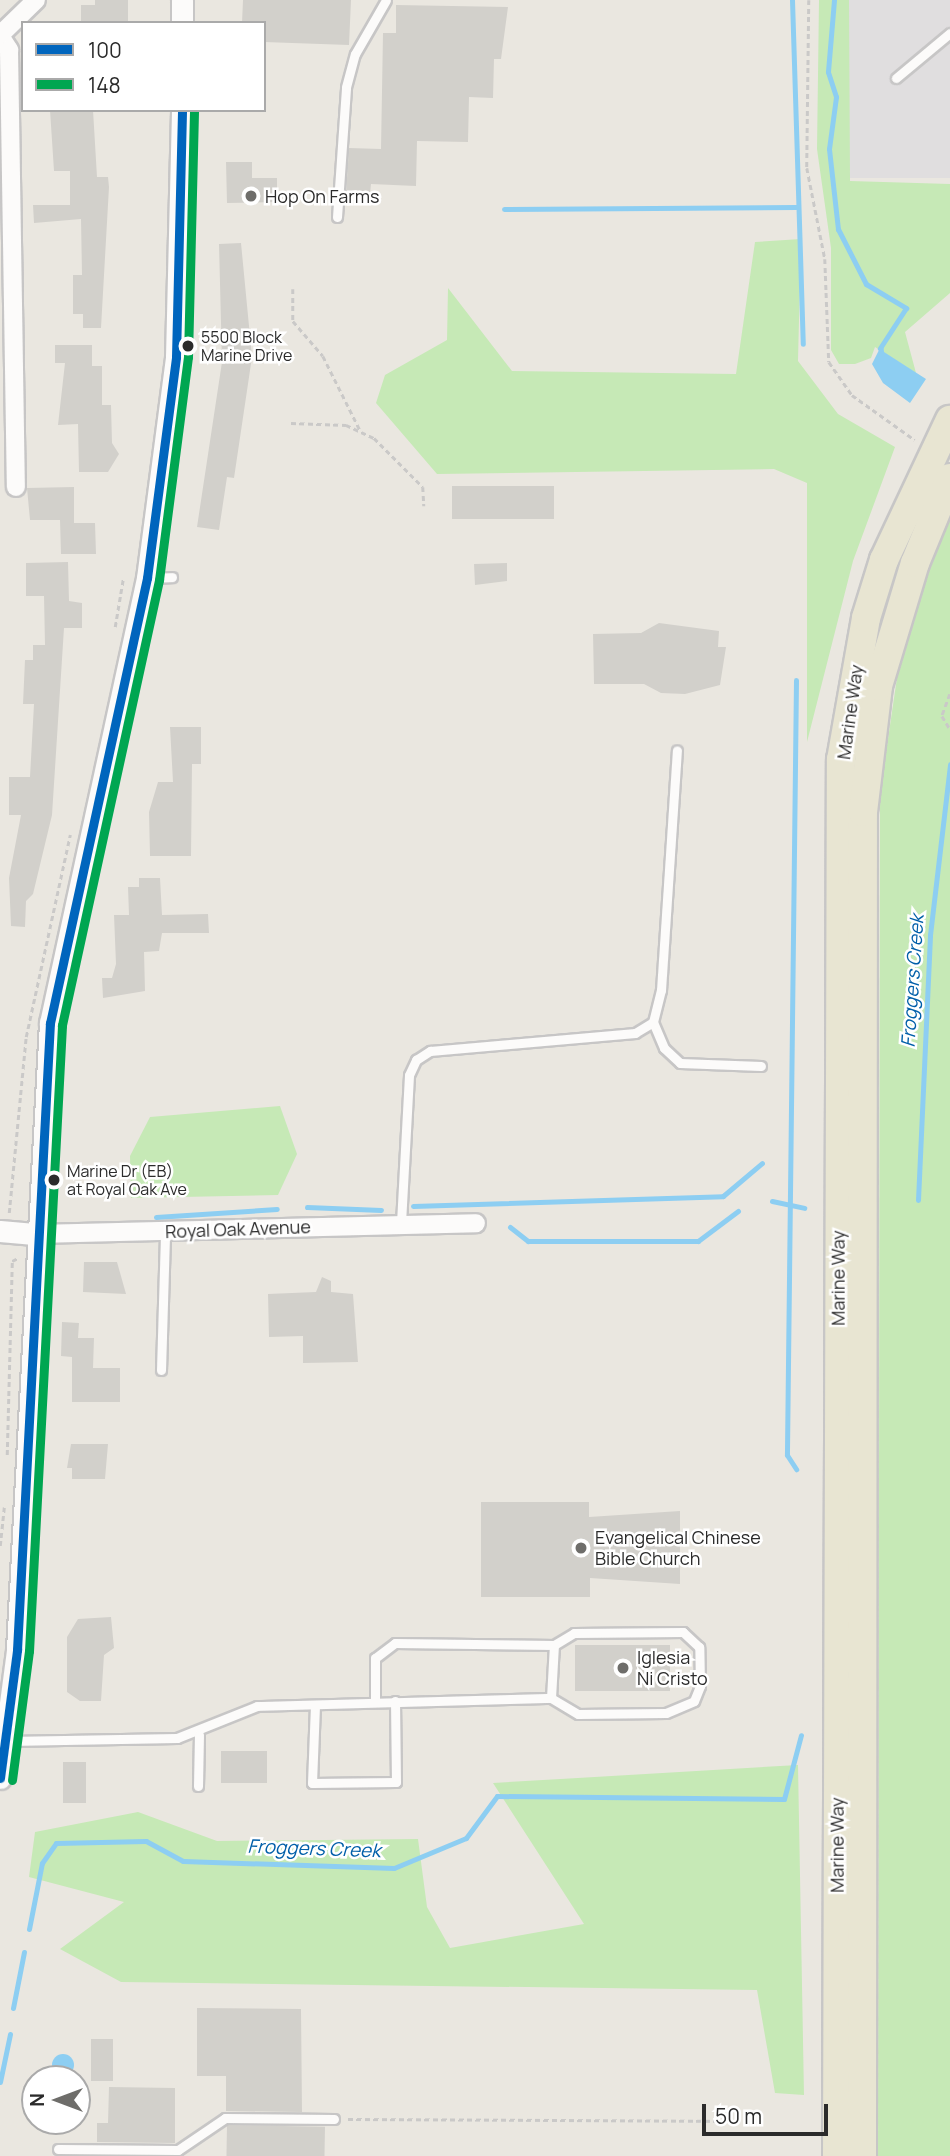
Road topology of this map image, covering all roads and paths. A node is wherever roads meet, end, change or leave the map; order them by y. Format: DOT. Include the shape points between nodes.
graph roads {
  1 [pos="36,0"];
  2 [pos="182,0"];
  3 [pos="386,0"];
  4 [pos="809,0"];
  5 [pos="182,21"];
  6 [pos="950,33"];
  7 [pos="0,36"];
  8 [pos="896,78"];
  9 [pos="182,112"];
  10 [pos="337,217"];
  11 [pos="293,289"];
  12 [pos="950,420"];
  13 [pos="291,423"];
  14 [pos="360,430"];
  15 [pos="932,452"];
  16 [pos="950,478"];
  17 [pos="16,487"];
  18 [pos="424,506"];
  19 [pos="172,577"];
  20 [pos="147,578"];
  21 [pos="950,694"];
  22 [pos="949,729"];
  23 [pos="677,751"];
  24 [pos="653,1022"];
  25 [pos="761,1066"];
  26 [pos="401,1223"];
  27 [pos="476,1223"];
  28 [pos="0,1231"];
  29 [pos="164,1232"];
  30 [pos="37,1234"];
  31 [pos="18,1258"];
  32 [pos="161,1370"];
  33 [pos="6,1463"];
  34 [pos="5,1501"];
  35 [pos="0,1546"];
  36 [pos="554,1645"];
  37 [pos="551,1698"];
  38 [pos="375,1701"];
  39 [pos="396,1701"];
  40 [pos="314,1705"];
  41 [pos="199,1735"];
  42 [pos="8,1741"];
  43 [pos="0,1778"];
  44 [pos="198,1786"];
  45 [pos="334,2119"];
  46 [pos="740,2121"];
  47 [pos="58,2149"];
  48 [pos="837,2156"];
  49 [pos="862,2156"];
  1 -- 7 [label="street"];
  2 -- 5 [label="street"];
  3 -- 10 [label="lane" via="355,54 346,87"];
  4 -- 15 [label="path" via="807,168 825,259 829,362 852,395"];
  6 -- 8 [label="lane"];
  7 -- 17 [label="street" via="9,50"];
  9 -- 20 [label="street" via="176,356"];
  11 -- 14 [label="path" via="293,321 323,356"];
  12 -- 15 [label="main road, Marine Way"];
  13 -- 14 [label="path"];
  14 -- 18 [label="path" via="423,487"];
  15 -- 48 [label="main road, Marine Way" via="866,618 841,760"];
  16 -- 49 [label="main road, Marine Way" via="915,562 878,686 863,812"];
  19 -- 20 [label="lane"];
  20 -- 30 [label="street" via="119,727 58,971 42,1097"];
  21 -- 22 [label="path" via="942,716"];
  23 -- 24 [label="lane" via="661,990"];
  24 -- 25 [label="lane" via="664,1048 680,1063"];
  24 -- 26 [label="lane" via="635,1033 430,1051 416,1060 409,1075"];
  26 -- 27 [label="street, Royal Oak Avenue"];
  26 -- 29 [label="street, Royal Oak Avenue"];
  28 -- 30 [label="street, Royal Oak Avenue"];
  29 -- 30 [label="street, Royal Oak Avenue"];
  29 -- 32 [label="lane"];
  30 -- 42 [label="street"];
  31 -- 33 [label="path" via="12,1261"];
  34 -- 35 [label="path"];
  36 -- 37 [label="lane"];
  36 -- 37 [label="lane" via="574,1633 683,1632 699,1647 699,1686 694,1701 666,1713 578,1714"];
  36 -- 38 [label="lane" via="395,1643 375,1658"];
  37 -- 39 [label="lane"];
  38 -- 39 [label="lane"];
  38 -- 40 [label="lane"];
  39 -- 40 [label="lane" via="396,1782 312,1783"];
  40 -- 41 [label="lane" via="244,1710"];
  41 -- 42 [label="lane"];
  41 -- 44 [label="lane"];
  42 -- 43 [label="street"];
  45 -- 46 [label="path"];
  45 -- 47 [label="lane" via="225,2118 178,2150"];
}
